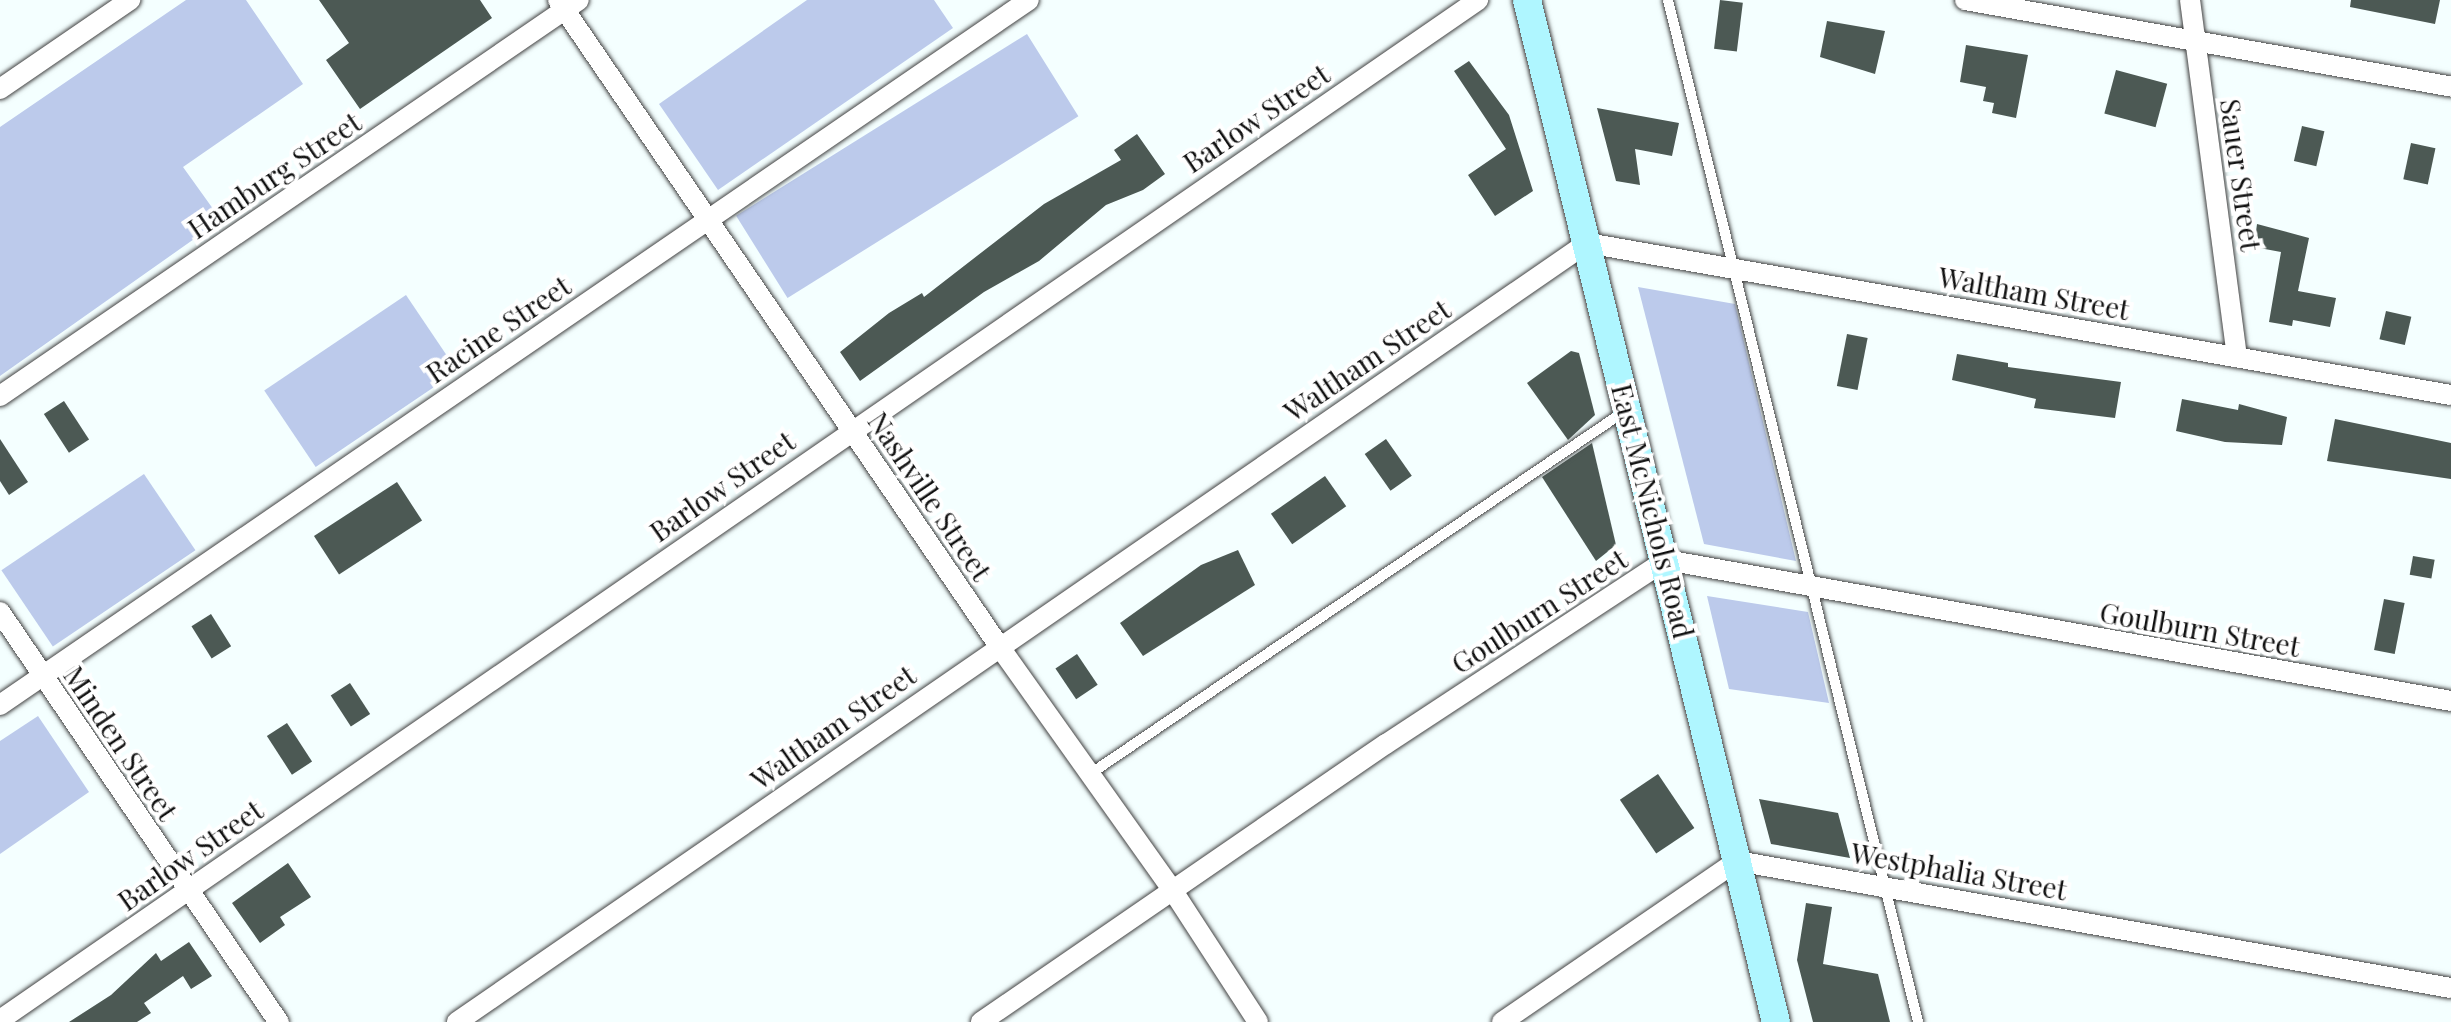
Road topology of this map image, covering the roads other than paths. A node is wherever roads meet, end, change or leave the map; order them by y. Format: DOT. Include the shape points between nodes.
graph roads {
  1 [pos="130,0"];
  2 [pos="1029,0"];
  3 [pos="1478,0"];
  4 [pos="1527,0"];
  5 [pos="1668,0"];
  6 [pos="1965,0"];
  7 [pos="2190,0"];
  8 [pos="567,3"];
  9 [pos="2195,41"];
  10 [pos="2451,87"];
  11 [pos="0,89"];
  12 [pos="708,219"];
  13 [pos="1587,243"];
  14 [pos="1735,269"];
  15 [pos="2237,357"];
  16 [pos="2451,395"];
  17 [pos="0,396"];
  18 [pos="1628,408"];
  19 [pos="851,430"];
  20 [pos="1666,560"];
  21 [pos="1812,588"];
  22 [pos="0,612"];
  23 [pos="999,646"];
  24 [pos="43,675"];
  25 [pos="2451,701"];
  26 [pos="0,705"];
  27 [pos="1090,774"];
  28 [pos="1737,861"];
  29 [pos="1883,886"];
  30 [pos="1173,891"];
  31 [pos="187,892"];
  32 [pos="2451,988"];
  33 [pos="0,1020"];
  34 [pos="279,1022"];
  35 [pos="457,1022"];
  36 [pos="981,1022"];
  37 [pos="1258,1022"];
  38 [pos="1502,1022"];
  39 [pos="1776,1022"];
  40 [pos="1918,1022"];
  1 -- 11 [label="street"];
  2 -- 12 [label="street, Racine Street"];
  3 -- 19 [label="street, Barlow Street"];
  4 -- 13 [label="street, East McNichols Road"];
  5 -- 14 [label="lane"];
  6 -- 9 [label="street"];
  7 -- 9 [label="street, Sauer Street"];
  8 -- 12 [label="street, Nashville Street"];
  8 -- 17 [label="street, Hamburg Street"];
  9 -- 10 [label="street"];
  9 -- 15 [label="street, Sauer Street"];
  12 -- 19 [label="street, Nashville Street"];
  12 -- 24 [label="street, Racine Street"];
  13 -- 14 [label="street, Waltham Street"];
  13 -- 18 [label="street, East McNichols Road"];
  13 -- 23 [label="street, Waltham Street"];
  14 -- 15 [label="street, Waltham Street"];
  14 -- 21 [label="lane"];
  15 -- 16 [label="street, Waltham Street"];
  18 -- 20 [label="street, East McNichols Road"];
  18 -- 27 [label="lane"];
  19 -- 23 [label="street, Nashville Street"];
  19 -- 31 [label="street, Barlow Street"];
  20 -- 21 [label="street, Goulburn Street"];
  20 -- 28 [label="street, East McNichols Road"];
  20 -- 30 [label="street, Goulburn Street"];
  21 -- 25 [label="street, Goulburn Street"];
  21 -- 29 [label="lane"];
  22 -- 24 [label="street, Minden Street"];
  23 -- 27 [label="street, Nashville Street"];
  23 -- 35 [label="street, Waltham Street"];
  24 -- 26 [label="street, Racine Street"];
  24 -- 31 [label="street, Minden Street"];
  27 -- 30 [label="street, Nashville Street"];
  28 -- 29 [label="street, Westphalia Street"];
  28 -- 38 [label="street"];
  28 -- 39 [label="street, East McNichols Road"];
  29 -- 32 [label="street, Westphalia Street"];
  29 -- 40 [label="lane"];
  30 -- 36 [label="street, Goulburn Street"];
  30 -- 37 [label="street, Nashville Street"];
  31 -- 33 [label="street, Barlow Street"];
  31 -- 34 [label="street, Minden Street"];
}
